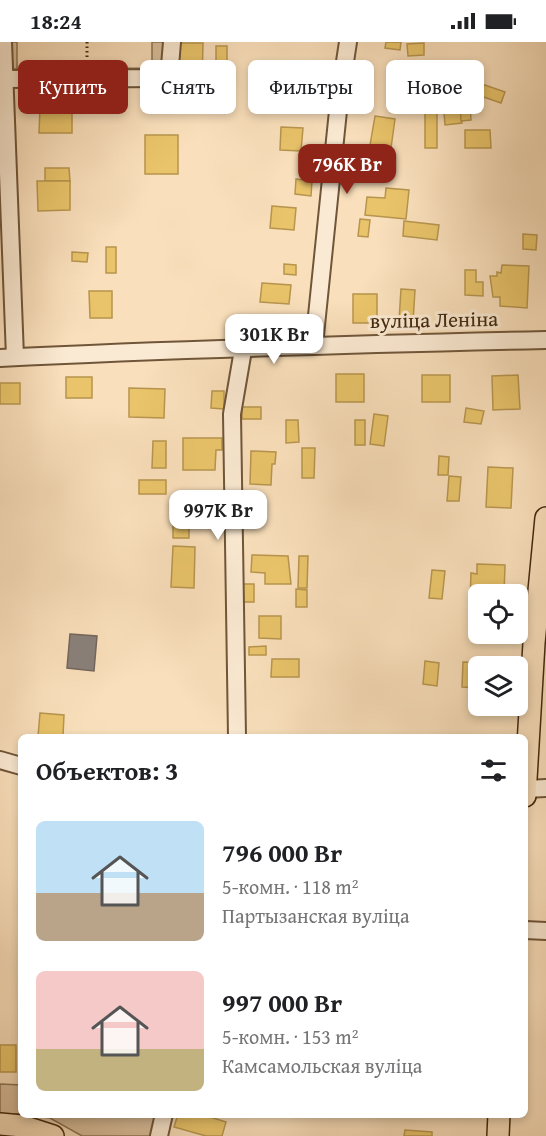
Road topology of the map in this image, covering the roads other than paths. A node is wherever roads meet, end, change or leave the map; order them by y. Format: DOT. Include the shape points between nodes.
graph roads {
  1 [pos="3,42"];
  2 [pos="172,42"];
  3 [pos="348,42"];
  4 [pos="4,79"];
  5 [pos="2,105"];
  6 [pos="546,340"];
  7 [pos="314,345"];
  8 [pos="243,350"];
  9 [pos="8,357"];
  10 [pos="546,518"];
  11 [pos="540,643"];
  12 [pos="237,734"];
  13 [pos="0,760"];
  14 [pos="18,765"];
  15 [pos="528,768"];
  16 [pos="546,788"];
  17 [pos="528,789"];
  18 [pos="528,930"];
  19 [pos="546,931"];
  20 [pos="163,1118"];
  21 [pos="499,1118"];
  22 [pos="0,1124"];
  23 [pos="53,1136"];
  24 [pos="159,1136"];
  25 [pos="498,1136"];
  1 -- 4 [label="street"];
  2 -- 4 [label="street" via="169,78"];
  3 -- 7 [label="street"];
  4 -- 5 [label="street"];
  5 -- 9 [label="street"];
  6 -- 7 [label="street, вуліца Леніна"];
  7 -- 8 [label="street, вуліца Леніна"];
  8 -- 9 [label="street, вуліца Леніна"];
  8 -- 12 [label="street" via="232,414"];
  10 -- 11 [label="main road"];
  11 -- 15 [label="main road"];
  13 -- 14 [label="street"];
  16 -- 17 [label="street"];
  18 -- 19 [label="street"];
  20 -- 24 [label="street"];
  21 -- 25 [label="main road"];
  22 -- 23 [label="main road"];
}
